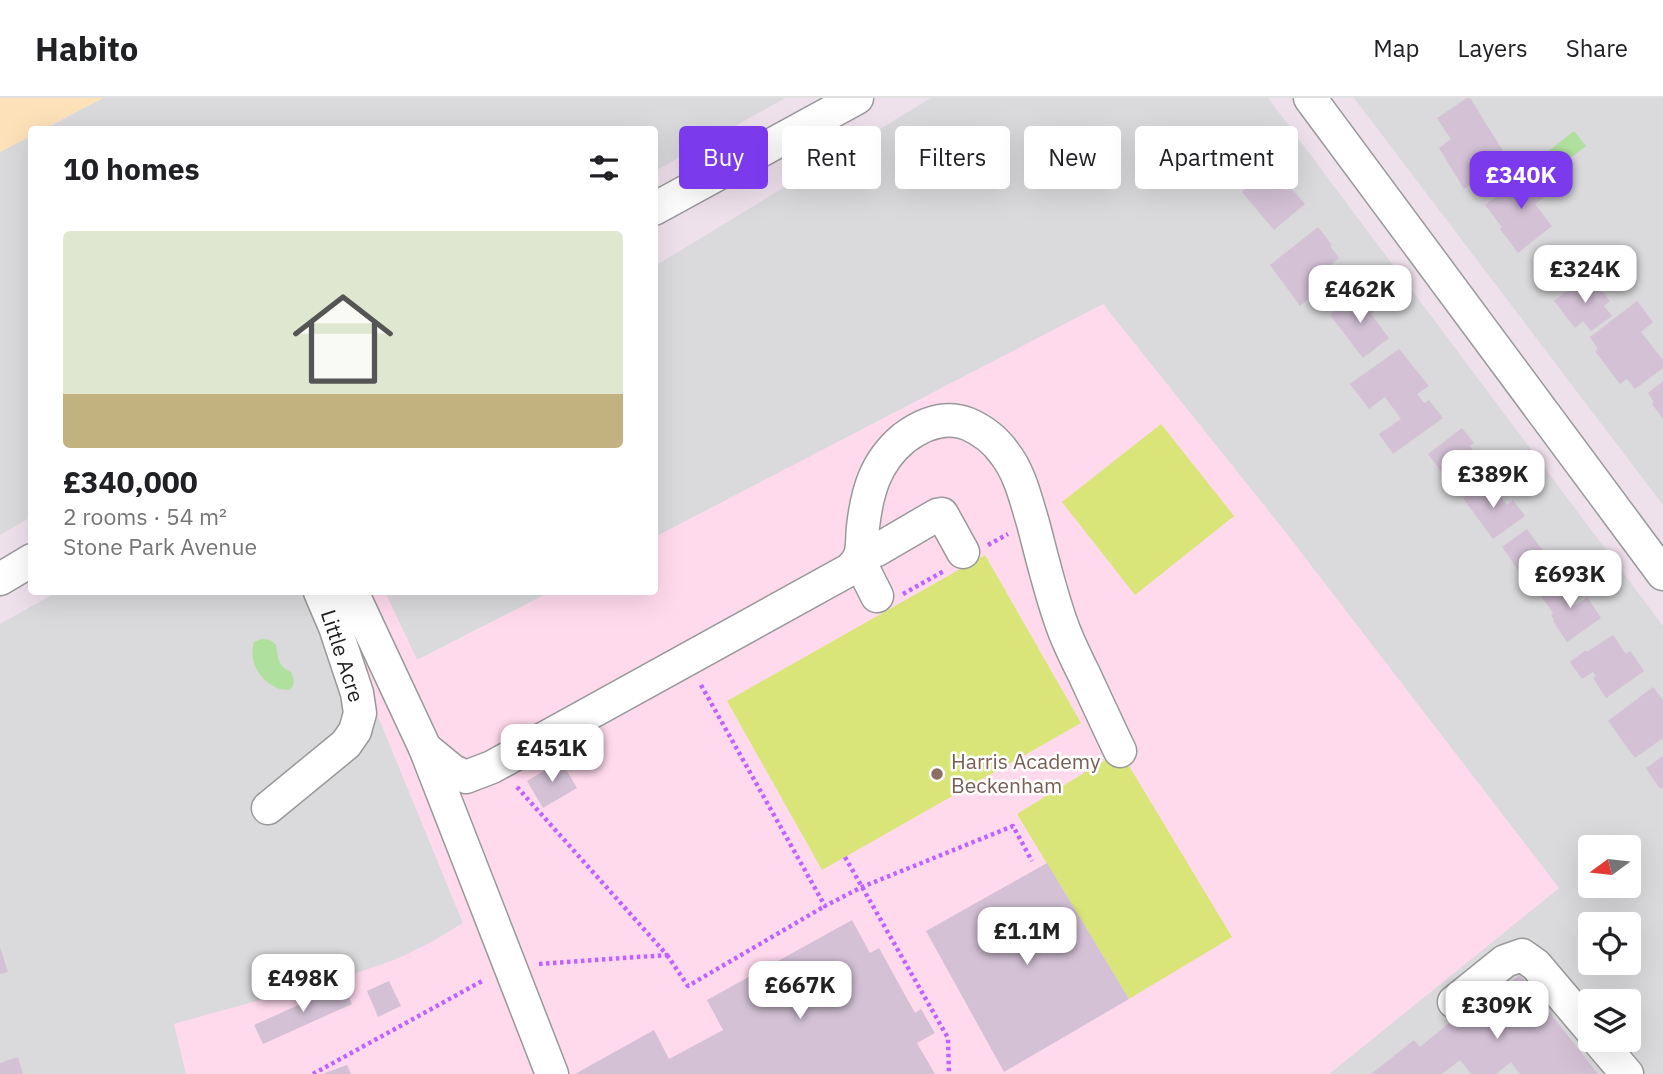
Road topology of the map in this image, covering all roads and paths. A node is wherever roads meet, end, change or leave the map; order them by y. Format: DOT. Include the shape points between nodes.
graph roads {
  1 [pos="857,98"];
  2 [pos="1310,98"];
  3 [pos="658,207"];
  4 [pos="963,552"];
  5 [pos="860,558"];
  6 [pos="28,562"];
  7 [pos="1663,574"];
  8 [pos="0,579"];
  9 [pos="321,595"];
  10 [pos="353,595"];
  11 [pos="877,596"];
  12 [pos="687,660"];
  13 [pos="425,748"];
  14 [pos="1120,751"];
  15 [pos="497,764"];
  16 [pos="268,808"];
  17 [pos="845,857"];
  18 [pos="1032,861"];
  19 [pos="862,887"];
  20 [pos="825,906"];
  21 [pos="667,955"];
  22 [pos="509,965"];
  23 [pos="1454,1002"];
  24 [pos="1578,1015"];
  25 [pos="1608,1052"];
  26 [pos="313,1074"];
  27 [pos="552,1074"];
  28 [pos="949,1074"];
  29 [pos="1627,1074"];
  1 -- 3 [label="street"];
  2 -- 7 [label="street"];
  4 -- 5 [label="street" via="942,514"];
  5 -- 11 [label="street"];
  5 -- 12 [label="street" via="849,570"];
  5 -- 14 [label="street" via="874,474 903,439 934,421 947,420 974,427 995,441 1016,472 1062,625"];
  6 -- 8 [label="street"];
  9 -- 16 [label="street, Little Acre" via="358,693 360,713 346,744"];
  10 -- 13 [label="street"];
  12 -- 15 [label="street"];
  12 -- 20 [label="path"];
  13 -- 15 [label="street" via="466,778"];
  13 -- 22 [label="street"];
  15 -- 21 [label="path"];
  17 -- 19 [label="path"];
  18 -- 19 [label="path" via="1013,826"];
  19 -- 20 [label="path"];
  19 -- 28 [label="path" via="948,1038"];
  20 -- 21 [label="path" via="688,986"];
  21 -- 22 [label="path"];
  22 -- 26 [label="path"];
  22 -- 27 [label="street"];
  23 -- 24 [label="street" via="1505,961 1522,955"];
  25 -- 29 [label="street"];
}
